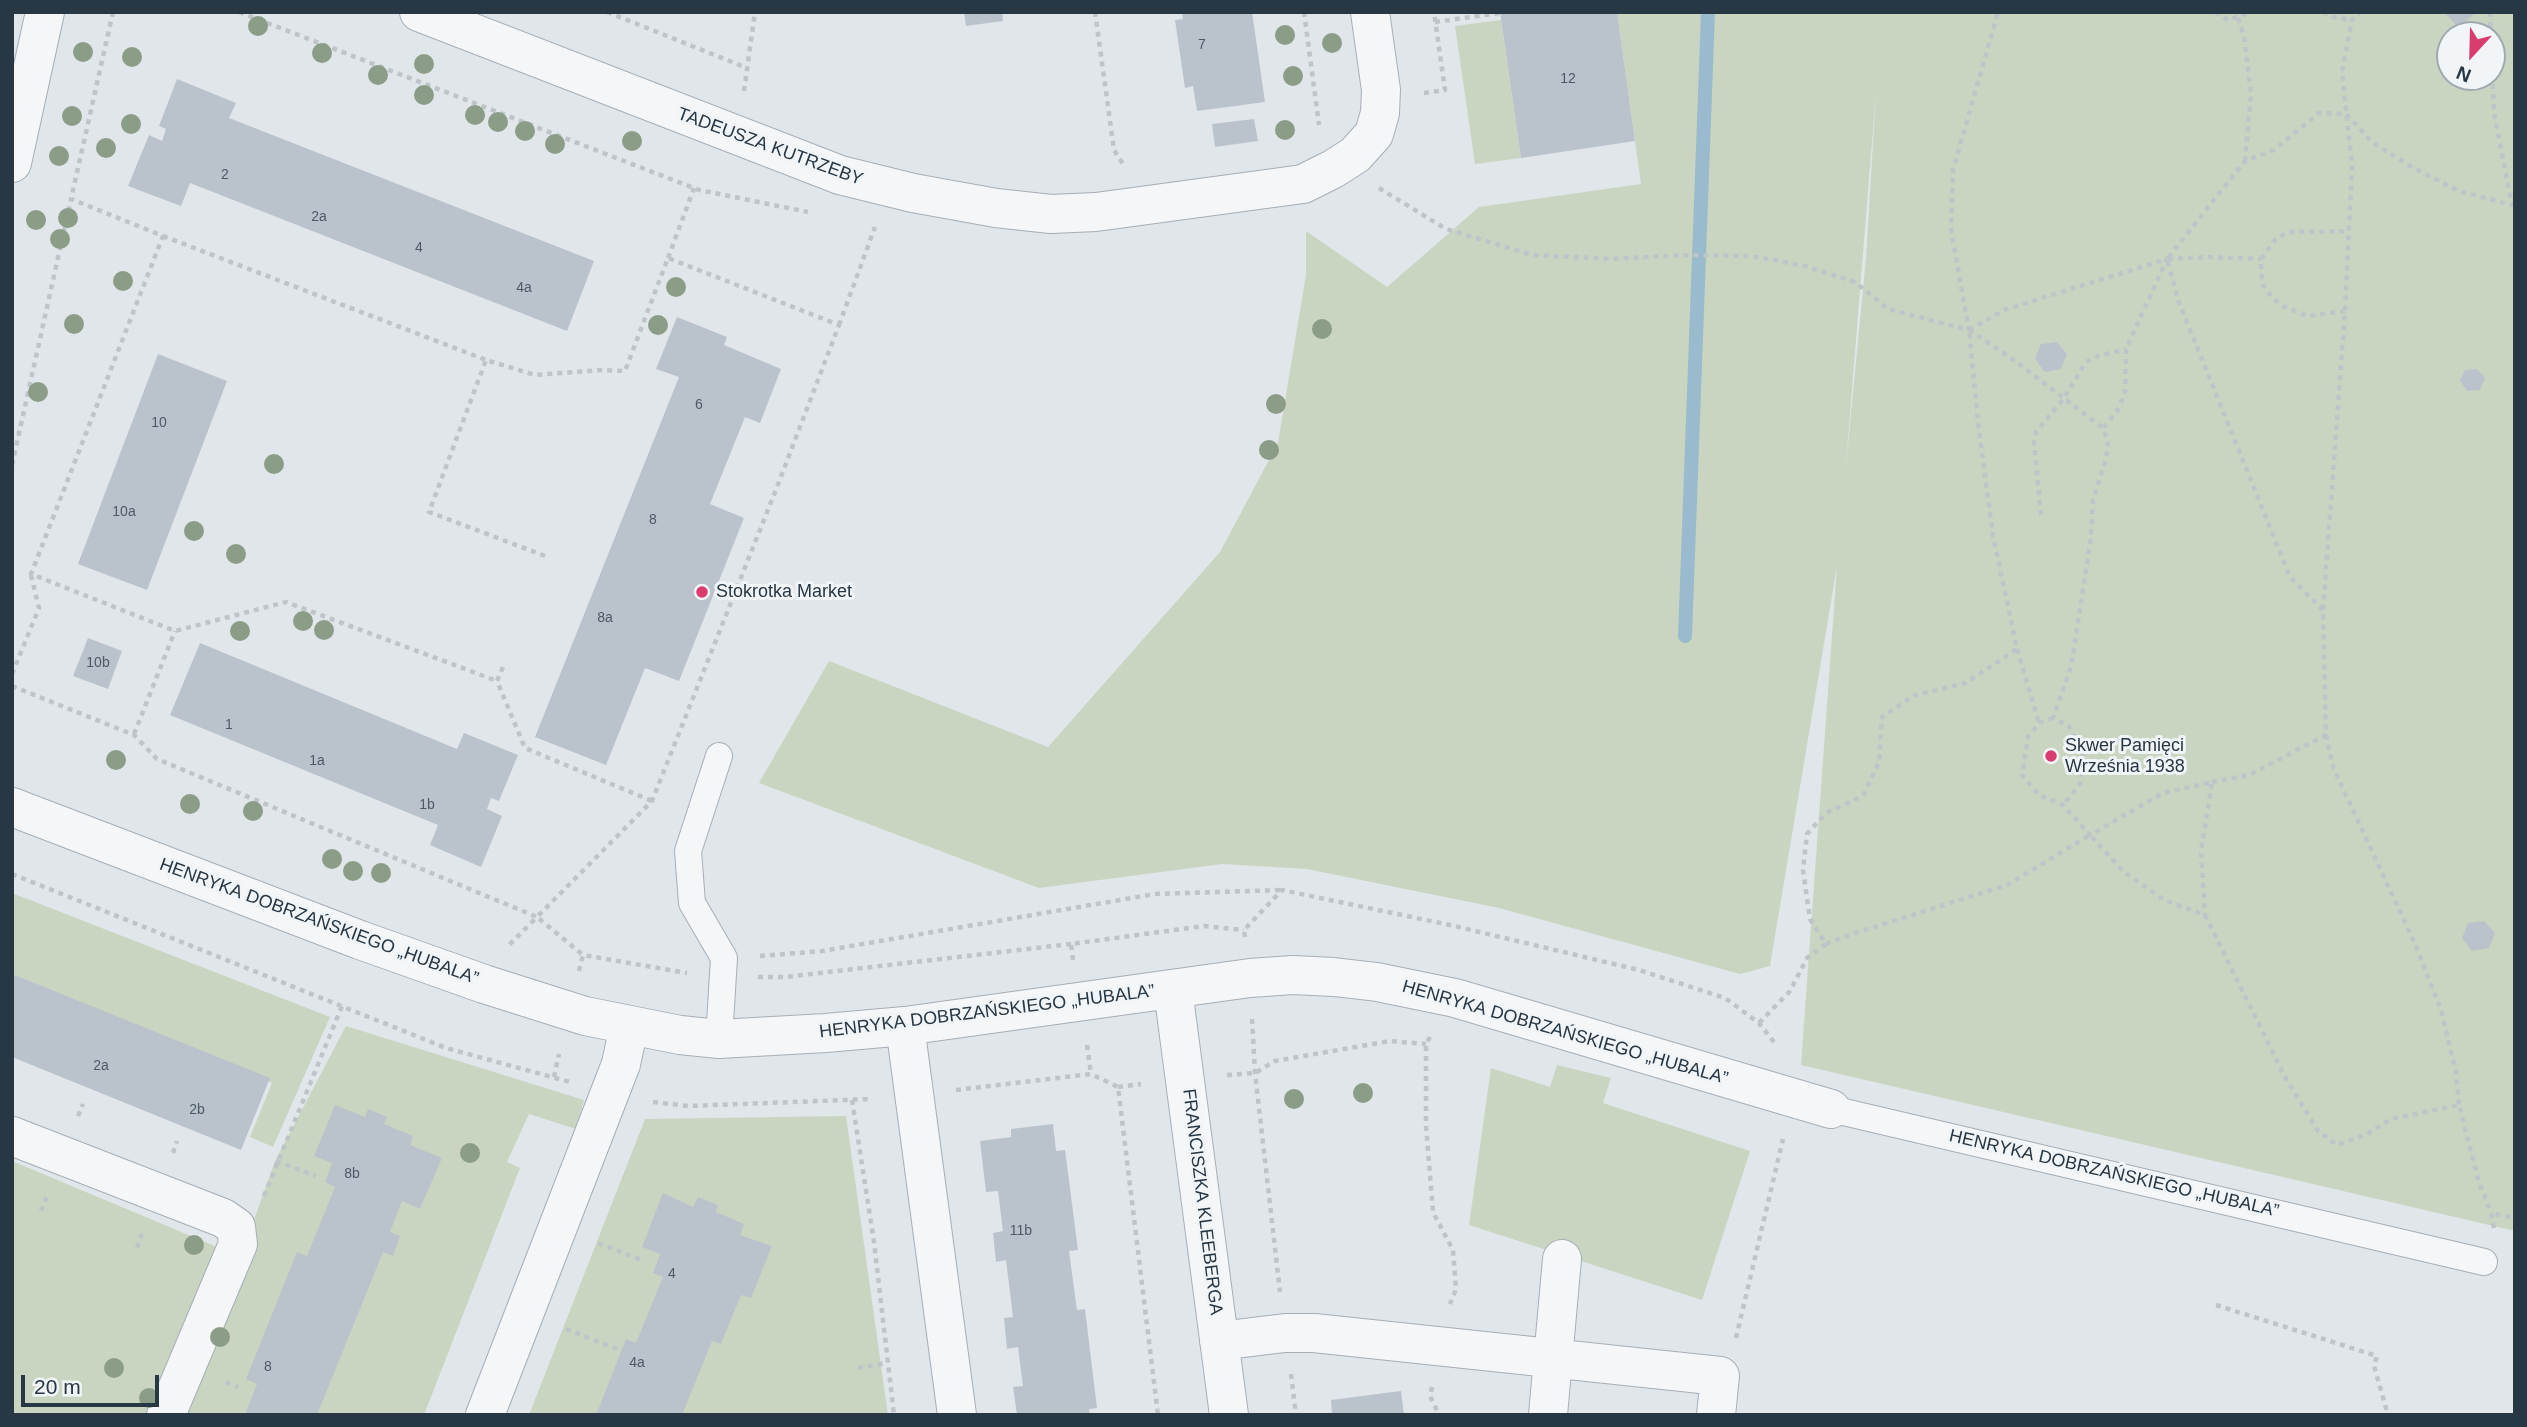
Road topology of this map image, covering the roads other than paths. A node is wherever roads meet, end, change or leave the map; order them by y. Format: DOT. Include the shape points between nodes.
graph roads {
  1 [pos="45,12"];
  2 [pos="419,12"];
  3 [pos="1370,12"];
  4 [pos="12,163"];
  5 [pos="719,756"];
  6 [pos="12,807"];
  7 [pos="1173,990"];
  8 [pos="629,1026"];
  9 [pos="905,1026"];
  10 [pos="719,1039"];
  11 [pos="1831,1109"];
  12 [pos="12,1136"];
  13 [pos="1562,1259"];
  14 [pos="2484,1262"];
  15 [pos="1219,1341"];
  16 [pos="1552,1359"];
  17 [pos="166,1415"];
  18 [pos="485,1415"];
  19 [pos="957,1415"];
  20 [pos="1229,1415"];
  21 [pos="1548,1415"];
  22 [pos="1716,1415"];
  1 -- 4 [label="street"];
  2 -- 3 [label="street, TADEUSZA KUTRZEBY" via="841,175 996,208 1051,214 1303,184 1333,169 1355,155 1374,134 1380,113"];
  5 -- 10 [label="lane" via="688,851 692,903 724,967"];
  6 -- 8 [label="street, HENRYKA DOBRZAŃSKIEGO „HUBALA”" via="360,940 570,1011"];
  7 -- 9 [label="street, HENRYKA DOBRZAŃSKIEGO „HUBALA”"];
  7 -- 11 [label="street, HENRYKA DOBRZAŃSKIEGO „HUBALA”" via="1293,975 1377,982 1455,998"];
  7 -- 15 [label="street, FRANCISZKA KLEEBERGA"];
  8 -- 10 [label="street, HENRYKA DOBRZAŃSKIEGO „HUBALA”"];
  8 -- 18 [label="street" via="621,1064"];
  9 -- 10 [label="street, HENRYKA DOBRZAŃSKIEGO „HUBALA”"];
  9 -- 19 [label="street"];
  11 -- 14 [label="lane, HENRYKA DOBRZAŃSKIEGO „HUBALA”"];
  12 -- 17 [label="street" via="236,1227 237,1244"];
  13 -- 16 [label="street"];
  15 -- 16 [label="street" via="1314,1333"];
  15 -- 20 [label="street, FRANCISZKA KLEEBERGA"];
  16 -- 21 [label="street"];
  16 -- 22 [label="street" via="1720,1376"];
}
